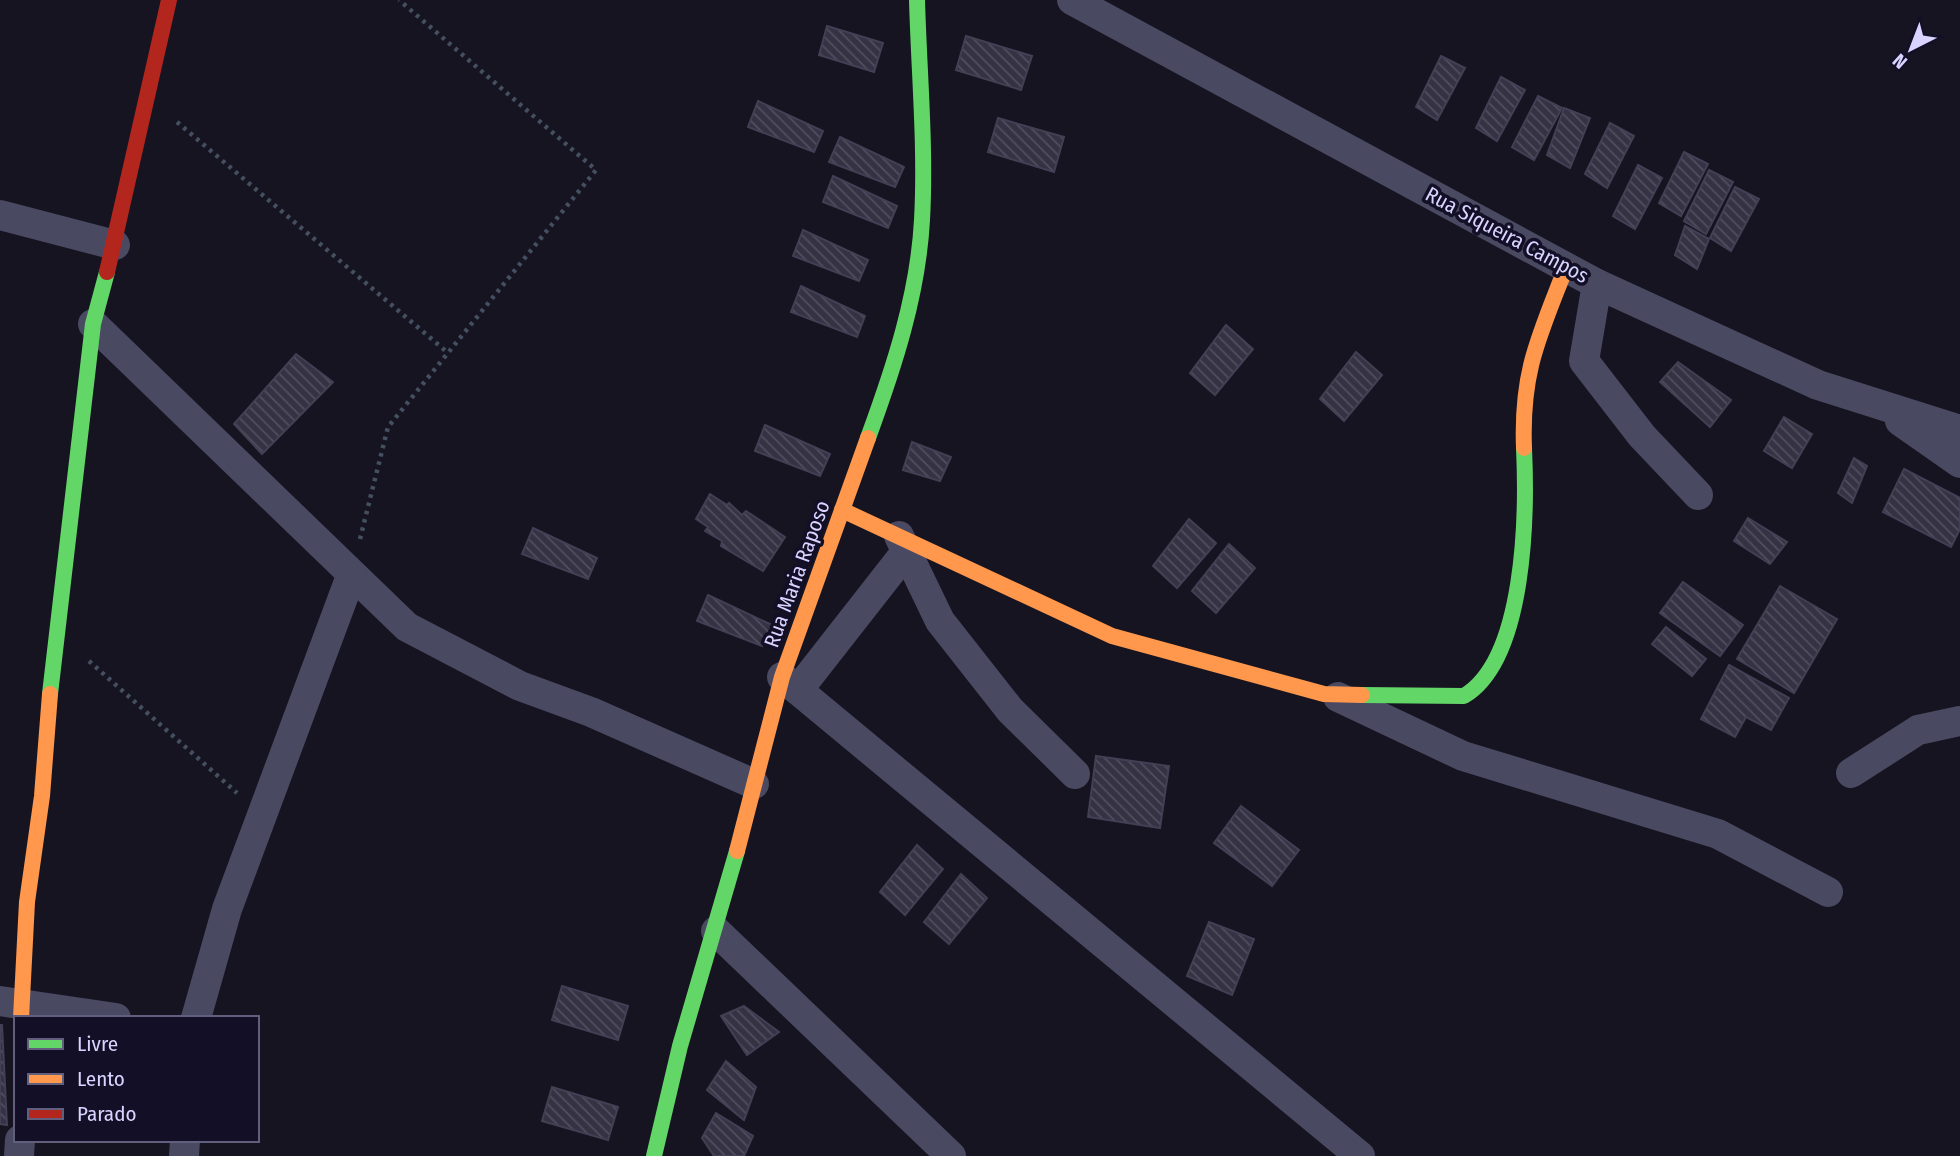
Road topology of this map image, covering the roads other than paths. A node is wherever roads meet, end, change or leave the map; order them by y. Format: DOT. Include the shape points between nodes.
graph roads {
  1 [pos="169,0"];
  2 [pos="916,0"];
  3 [pos="1072,0"];
  4 [pos="0,215"];
  5 [pos="115,245"];
  6 [pos="1566,267"];
  7 [pos="1597,284"];
  8 [pos="93,324"];
  9 [pos="1880,406"];
  10 [pos="1960,430"];
  11 [pos="1960,463"];
  12 [pos="1698,495"];
  13 [pos="842,509"];
  14 [pos="902,544"];
  15 [pos="351,576"];
  16 [pos="790,683"];
  17 [pos="1335,695"];
  18 [pos="1960,720"];
  19 [pos="1851,773"];
  20 [pos="1075,774"];
  21 [pos="754,784"];
  22 [pos="1828,892"];
  23 [pos="716,931"];
  24 [pos="14,1007"];
  25 [pos="97,1016"];
  26 [pos="197,1016"];
  27 [pos="654,1156"];
  28 [pos="951,1156"];
  29 [pos="1360,1156"];
  1 -- 5 [label="street"];
  2 -- 13 [label="street, Rua Maria Raposo" via="922,220 912,296 894,366"];
  3 -- 6 [label="street, Rua Siqueira Campos"];
  4 -- 5 [label="street"];
  5 -- 8 [label="street"];
  6 -- 7 [label="street, Rua Siqueira Campos"];
  6 -- 17 [label="street" via="1531,358 1524,393 1522,560 1488,679 1464,696"];
  7 -- 9 [label="street, Rua Siqueira Campos" via="1807,380"];
  7 -- 12 [label="street" via="1584,361 1642,436"];
  8 -- 15 [label="street"];
  8 -- 24 [label="street" via="55,631 42,796"];
  9 -- 10 [label="street, Rua Siqueira Campos"];
  9 -- 11 [label="street"];
  13 -- 14 [label="street"];
  13 -- 16 [label="street, Rua Maria Raposo"];
  14 -- 16 [label="street"];
  14 -- 17 [label="street" via="1112,636"];
  14 -- 20 [label="street" via="940,621 1010,709"];
  15 -- 21 [label="street" via="407,627 460,657"];
  15 -- 26 [label="street" via="226,909"];
  16 -- 21 [label="street, Rua Maria Raposo"];
  16 -- 29 [label="street"];
  17 -- 22 [label="street" via="1463,756 1718,834"];
  18 -- 19 [label="street" via="1918,730"];
  21 -- 23 [label="street, Rua Maria Raposo"];
  23 -- 27 [label="street, Rua Maria Raposo" via="680,1046"];
  23 -- 28 [label="street"];
  24 -- 25 [label="street"];
}
